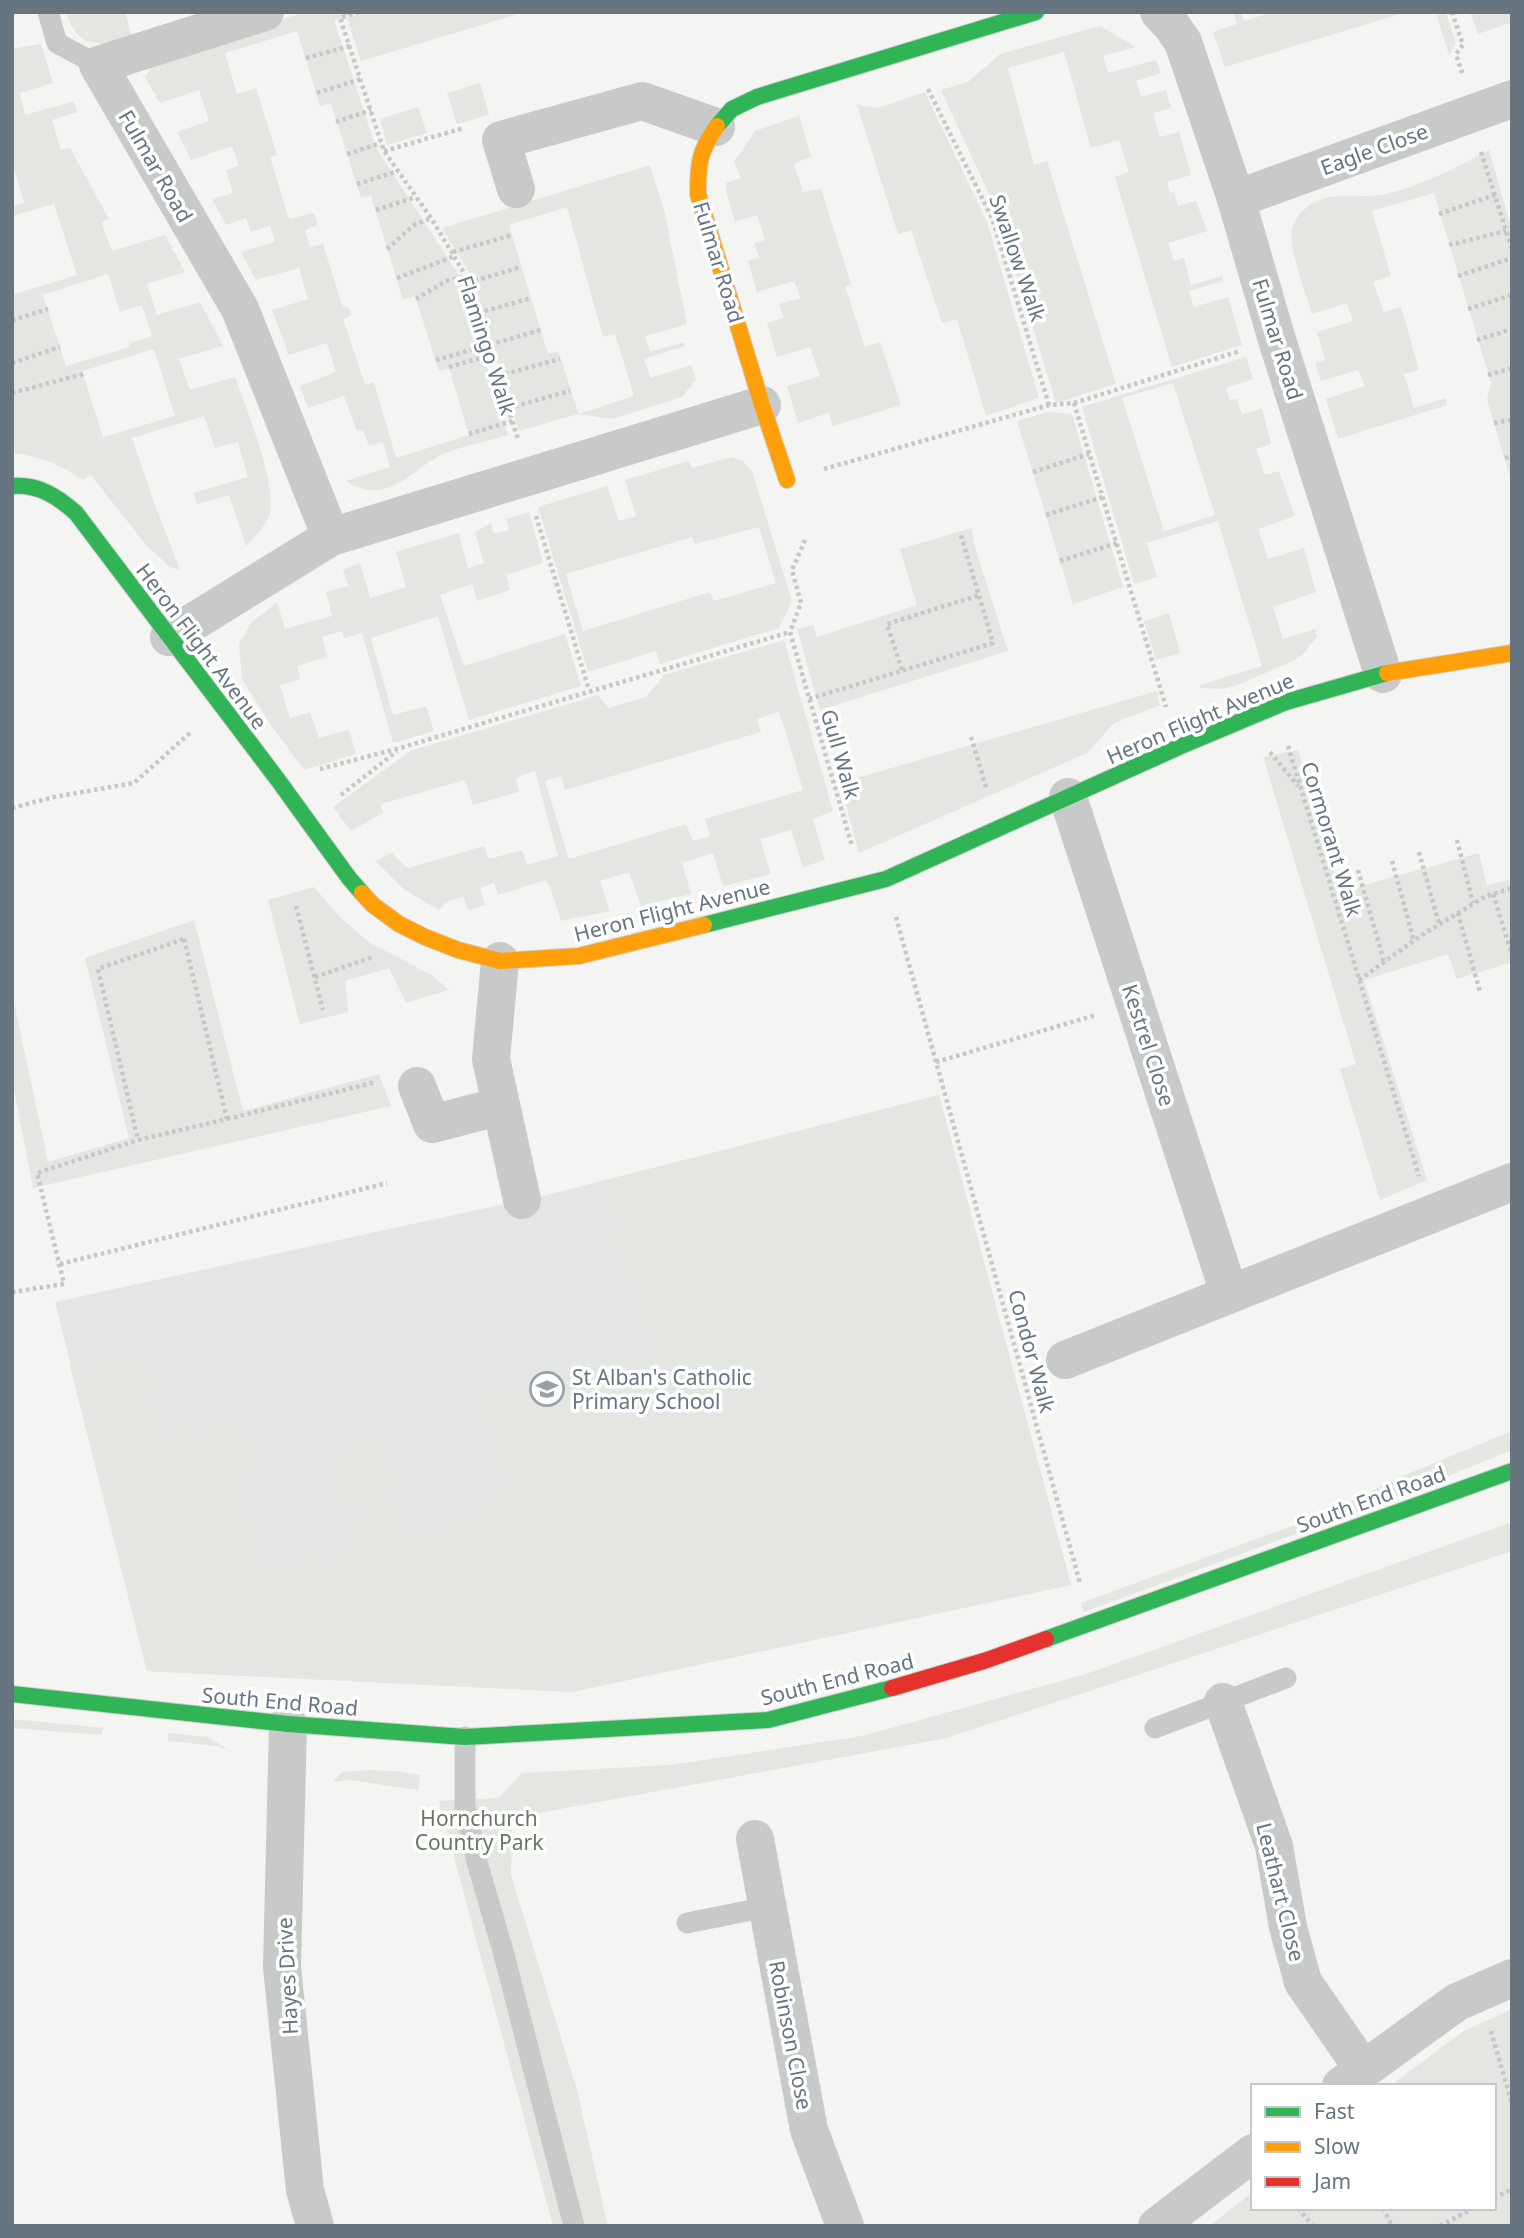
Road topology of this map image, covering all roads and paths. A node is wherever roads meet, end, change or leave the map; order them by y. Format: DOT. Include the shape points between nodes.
graph roads {
  1 [pos="48,12"];
  2 [pos="264,12"];
  3 [pos="359,12"];
  4 [pos="1036,12"];
  5 [pos="1158,12"];
  6 [pos="1452,12"];
  7 [pos="350,46"];
  8 [pos="909,51"];
  9 [pos="306,58"];
  10 [pos="98,65"];
  11 [pos="361,79"];
  12 [pos="317,93"];
  13 [pos="1512,99"];
  14 [pos="371,110"];
  15 [pos="1472,113"];
  16 [pos="337,122"];
  17 [pos="716,127"];
  18 [pos="501,141"];
  19 [pos="381,143"];
  20 [pos="384,151"];
  21 [pos="347,154"];
  22 [pos="398,171"];
  23 [pos="357,184"];
  24 [pos="516,189"];
  25 [pos="1495,195"];
  26 [pos="416,197"];
  27 [pos="1236,198"];
  28 [pos="376,210"];
  29 [pos="1440,214"];
  30 [pos="431,218"];
  31 [pos="1506,231"];
  32 [pos="512,235"];
  33 [pos="1449,245"];
  34 [pos="387,249"];
  35 [pos="1512,249"];
  36 [pos="454,254"];
  37 [pos="1512,258"];
  38 [pos="521,267"];
  39 [pos="466,276"];
  40 [pos="1458,276"];
  41 [pos="397,278"];
  42 [pos="468,283"];
  43 [pos="1512,295"];
  44 [pos="531,298"];
  45 [pos="416,299"];
  46 [pos="48,309"];
  47 [pos="1468,309"];
  48 [pos="478,313"];
  49 [pos="12,320"];
  50 [pos="1512,329"];
  51 [pos="541,330"];
  52 [pos="1277,340"];
  53 [pos="1477,340"];
  54 [pos="488,345"];
  55 [pos="60,347"];
  56 [pos="491,355"];
  57 [pos="560,359"];
  58 [pos="436,360"];
  59 [pos="12,363"];
  60 [pos="449,367"];
  61 [pos="1512,368"];
  62 [pos="83,374"];
  63 [pos="1488,375"];
  64 [pos="498,376"];
  65 [pos="570,391"];
  66 [pos="12,393"];
  67 [pos="1074,403"];
  68 [pos="762,405"];
  69 [pos="1049,405"];
  70 [pos="508,408"];
  71 [pos="1512,420"];
  72 [pos="512,421"];
  73 [pos="1494,423"];
  74 [pos="469,434"];
  75 [pos="1089,454"];
  76 [pos="1512,456"];
  77 [pos="1505,458"];
  78 [pos="1033,472"];
  79 [pos="526,477"];
  80 [pos="787,480"];
  81 [pos="12,486"];
  82 [pos="1103,497"];
  83 [pos="1046,515"];
  84 [pos="960,532"];
  85 [pos="331,537"];
  86 [pos="805,540"];
  87 [pos="1117,543"];
  88 [pos="1060,561"];
  89 [pos="979,596"];
  90 [pos="790,632"];
  91 [pos="169,637"];
  92 [pos="1512,653"];
  93 [pos="902,670"];
  94 [pos="1383,674"];
  95 [pos="589,690"];
  96 [pos="809,699"];
  97 [pos="221,706"];
  98 [pos="1276,707"];
  99 [pos="971,737"];
  100 [pos="1179,747"];
  101 [pos="400,748"];
  102 [pos="278,780"];
  103 [pos="1068,797"];
  104 [pos="12,808"];
  105 [pos="307,821"];
  106 [pos="999,828"];
  107 [pos="1457,840"];
  108 [pos="1419,852"];
  109 [pos="1392,861"];
  110 [pos="1358,870"];
  111 [pos="886,879"];
  112 [pos="863,884"];
  113 [pos="1512,888"];
  114 [pos="1493,894"];
  115 [pos="1474,903"];
  116 [pos="296,906"];
  117 [pos="1458,913"];
  118 [pos="399,924"];
  119 [pos="1439,924"];
  120 [pos="1414,941"];
  121 [pos="1512,955"];
  122 [pos="500,961"];
  123 [pos="1384,962"];
  124 [pos="315,977"];
  125 [pos="1359,980"];
  126 [pos="1480,992"];
  127 [pos="1135,1003"];
  128 [pos="323,1010"];
  129 [pos="936,1062"];
  130 [pos="399,1083"];
  131 [pos="501,1105"];
  132 [pos="227,1119"];
  133 [pos="138,1140"];
  134 [pos="1512,1182"];
  135 [pos="387,1183"];
  136 [pos="522,1200"];
  137 [pos="1430,1214"];
  138 [pos="60,1264"];
  139 [pos="12,1292"];
  140 [pos="1229,1293"];
  141 [pos="1065,1360"];
  142 [pos="1512,1471"];
  143 [pos="1081,1587"];
  144 [pos="1286,1678"];
  145 [pos="12,1694"];
  146 [pos="1223,1702"];
  147 [pos="288,1724"];
  148 [pos="1155,1728"];
  149 [pos="465,1737"];
  150 [pos="755,1839"];
  151 [pos="767,1907"];
  152 [pos="687,1923"];
  153 [pos="1512,1978"];
  154 [pos="1476,1994"];
  155 [pos="1352,2077"];
  156 [pos="1512,2104"];
  157 [pos="1251,2154"];
  158 [pos="1512,2189"];
  159 [pos="1496,2197"];
  160 [pos="1300,2210"];
  161 [pos="1384,2210"];
  162 [pos="1470,2210"];
  163 [pos="314,2226"];
  164 [pos="574,2226"];
  165 [pos="845,2226"];
  166 [pos="1157,2226"];
  167 [pos="1313,2226"];
  168 [pos="1392,2226"];
  169 [pos="1440,2226"];
  1 -- 10 [label="lane" via="57,43"];
  2 -- 10 [label="street"];
  3 -- 7 [label="path, Flamingo Walk" via="340,18"];
  4 -- 8 [label="street, Fulmar Road"];
  5 -- 27 [label="street, Fulmar Road" via="1183,42"];
  6 -- 15 [label="path" via="1463,45 1456,54"];
  7 -- 9 [label="path"];
  7 -- 11 [label="path, Flamingo Walk"];
  8 -- 17 [label="street, Fulmar Road" via="757,97 732,109"];
  8 -- 69 [label="path, Swallow Walk" via="992,218"];
  10 -- 85 [label="street, Fulmar Road" via="240,309"];
  11 -- 12 [label="path"];
  11 -- 14 [label="path, Flamingo Walk"];
  13 -- 15 [label="street, Eagle Close"];
  14 -- 16 [label="path"];
  14 -- 19 [label="path, Flamingo Walk"];
  15 -- 25 [label="path"];
  15 -- 27 [label="street, Eagle Close"];
  17 -- 18 [label="street" via="642,101"];
  17 -- 68 [label="street, Fulmar Road" via="703,147 698,194"];
  18 -- 20 [label="path" via="477,124"];
  18 -- 24 [label="street"];
  19 -- 20 [label="path, Flamingo Walk"];
  19 -- 21 [label="path"];
  20 -- 22 [label="path, Flamingo Walk"];
  22 -- 23 [label="path"];
  22 -- 26 [label="path, Flamingo Walk"];
  25 -- 29 [label="path"];
  25 -- 31 [label="path"];
  26 -- 28 [label="path"];
  26 -- 30 [label="path, Flamingo Walk"];
  27 -- 52 [label="street, Fulmar Road"];
  30 -- 34 [label="path" via="414,225"];
  30 -- 36 [label="path, Flamingo Walk"];
  31 -- 33 [label="path"];
  31 -- 35 [label="path"];
  32 -- 36 [label="path"];
  36 -- 39 [label="path, Flamingo Walk"];
  36 -- 41 [label="path"];
  37 -- 40 [label="path"];
  38 -- 42 [label="path"];
  39 -- 42 [label="path, Flamingo Walk"];
  39 -- 45 [label="path" via="438,285"];
  42 -- 48 [label="path, Flamingo Walk"];
  43 -- 47 [label="path"];
  44 -- 48 [label="path"];
  46 -- 49 [label="path"];
  48 -- 54 [label="path, Flamingo Walk"];
  50 -- 53 [label="path"];
  51 -- 54 [label="path"];
  52 -- 67 [label="path"];
  52 -- 94 [label="street, Fulmar Road"];
  54 -- 56 [label="path, Flamingo Walk"];
  54 -- 58 [label="path"];
  55 -- 59 [label="path"];
  56 -- 60 [label="path"];
  56 -- 64 [label="path, Flamingo Walk"];
  57 -- 64 [label="path"];
  61 -- 63 [label="path"];
  62 -- 66 [label="path"];
  64 -- 70 [label="path, Flamingo Walk"];
  65 -- 70 [label="path"];
  67 -- 69 [label="path"];
  67 -- 75 [label="path"];
  68 -- 79 [label="street"];
  68 -- 80 [label="street, Fulmar Road"];
  69 -- 80 [label="path"];
  70 -- 72 [label="path, Flamingo Walk"];
  71 -- 73 [label="path"];
  72 -- 74 [label="path"];
  72 -- 79 [label="path, Flamingo Walk"];
  75 -- 78 [label="path"];
  75 -- 82 [label="path"];
  76 -- 77 [label="path"];
  79 -- 85 [label="street"];
  79 -- 95 [label="path"];
  81 -- 91 [label="street, Heron Flight Avenue" via="44,489 62,499"];
  82 -- 83 [label="path"];
  82 -- 87 [label="path"];
  84 -- 89 [label="path"];
  85 -- 91 [label="street"];
  86 -- 90 [label="path" via="792,570 801,603"];
  87 -- 88 [label="path"];
  87 -- 100 [label="path"];
  89 -- 93 [label="path" via="993,643"];
  89 -- 93 [label="path" via="887,624"];
  90 -- 95 [label="path"];
  90 -- 96 [label="path, Gull Walk"];
  91 -- 97 [label="street, Heron Flight Avenue"];
  92 -- 94 [label="street, Heron Flight Avenue"];
  93 -- 96 [label="path"];
  94 -- 98 [label="street, Heron Flight Avenue"];
  95 -- 101 [label="path"];
  96 -- 112 [label="path, Gull Walk"];
  97 -- 102 [label="street, Heron Flight Avenue"];
  97 -- 104 [label="path" via="134,783"];
  98 -- 100 [label="street, Heron Flight Avenue"];
  98 -- 125 [label="path, Cormorant Walk"];
  99 -- 106 [label="path"];
  100 -- 103 [label="street, Heron Flight Avenue"];
  101 -- 102 [label="path"];
  101 -- 105 [label="path"];
  102 -- 105 [label="street, Heron Flight Avenue"];
  103 -- 106 [label="street, Heron Flight Avenue"];
  103 -- 127 [label="street, Kestrel Close"];
  105 -- 118 [label="street, Heron Flight Avenue" via="373,905"];
  106 -- 111 [label="street, Heron Flight Avenue"];
  107 -- 115 [label="path"];
  108 -- 119 [label="path"];
  109 -- 120 [label="path"];
  110 -- 123 [label="path"];
  111 -- 112 [label="street, Heron Flight Avenue"];
  111 -- 129 [label="path, Condor Walk"];
  112 -- 122 [label="street, Heron Flight Avenue" via="579,956"];
  113 -- 114 [label="path"];
  114 -- 115 [label="path"];
  114 -- 121 [label="path"];
  115 -- 117 [label="path"];
  116 -- 124 [label="path"];
  117 -- 119 [label="path"];
  117 -- 126 [label="path"];
  118 -- 122 [label="street, Heron Flight Avenue" via="457,950"];
  118 -- 124 [label="path" via="388,953"];
  119 -- 120 [label="path"];
  120 -- 123 [label="path"];
  122 -- 131 [label="street" via="491,1059"];
  123 -- 125 [label="path"];
  124 -- 128 [label="path"];
  125 -- 137 [label="path, Cormorant Walk"];
  127 -- 129 [label="path"];
  127 -- 140 [label="street, Kestrel Close"];
  129 -- 143 [label="path, Condor Walk"];
  130 -- 131 [label="street" via="432,1124"];
  130 -- 132 [label="path"];
  131 -- 136 [label="street"];
  132 -- 133 [label="path"];
  132 -- 133 [label="path" via="184,939 98,969"];
  133 -- 138 [label="path" via="37,1173"];
  134 -- 137 [label="street"];
  135 -- 138 [label="path"];
  137 -- 140 [label="street"];
  138 -- 139 [label="path" via="64,1284"];
  140 -- 141 [label="street"];
  142 -- 149 [label="street, South End Road" via="985,1661 768,1720"];
  144 -- 146 [label="lane"];
  145 -- 147 [label="street, South End Road"];
  146 -- 148 [label="lane"];
  146 -- 155 [label="street, Leathart Close" via="1274,1846 1303,1982"];
  147 -- 149 [label="street, South End Road"];
  147 -- 163 [label="street, Hayes Drive" via="282,1967 305,2190"];
  149 -- 164 [label="lane" via="465,1806 477,1862"];
  150 -- 151 [label="street, Robinson Close"];
  151 -- 152 [label="lane"];
  151 -- 165 [label="street, Robinson Close" via="809,2130"];
  153 -- 154 [label="street"];
  154 -- 155 [label="street"];
  154 -- 156 [label="path"];
  157 -- 166 [label="street"];
  158 -- 159 [label="path"];
  160 -- 167 [label="path"];
  161 -- 168 [label="path"];
  162 -- 169 [label="path"];
}
